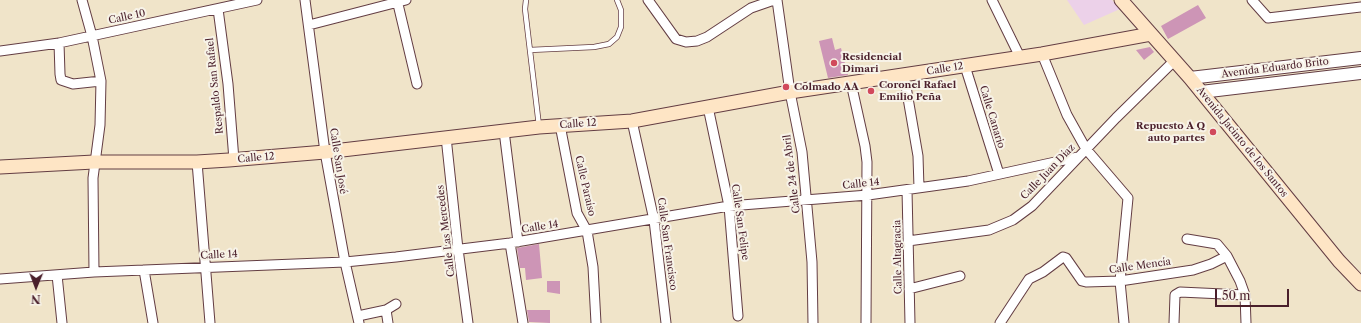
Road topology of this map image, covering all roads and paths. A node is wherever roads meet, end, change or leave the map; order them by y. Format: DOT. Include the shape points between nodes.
graph roads {
  1 [pos="82,0"];
  2 [pos="257,0"];
  3 [pos="305,0"];
  4 [pos="526,0"];
  5 [pos="617,0"];
  6 [pos="648,0"];
  7 [pos="774,0"];
  8 [pos="777,0"];
  9 [pos="992,0"];
  10 [pos="1122,0"];
  11 [pos="1252,0"];
  12 [pos="401,1"];
  13 [pos="1361,7"];
  14 [pos="218,9"];
  15 [pos="309,25"];
  16 [pos="1151,34"];
  17 [pos="92,36"];
  18 [pos="59,43"];
  19 [pos="530,50"];
  20 [pos="0,51"];
  21 [pos="1042,54"];
  22 [pos="1020,57"];
  23 [pos="1361,58"];
  24 [pos="1174,61"];
  25 [pos="965,66"];
  26 [pos="1361,73"];
  27 [pos="904,76"];
  28 [pos="1190,78"];
  29 [pos="101,81"];
  30 [pos="851,83"];
  31 [pos="417,84"];
  32 [pos="790,92"];
  33 [pos="1201,92"];
  34 [pos="708,107"];
  35 [pos="632,121"];
  36 [pos="560,125"];
  37 [pos="539,127"];
  38 [pos="504,131"];
  39 [pos="446,137"];
  40 [pos="1086,149"];
  41 [pos="325,152"];
  42 [pos="1078,157"];
  43 [pos="234,160"];
  44 [pos="94,162"];
  45 [pos="197,162"];
  46 [pos="0,166"];
  47 [pos="999,174"];
  48 [pos="919,188"];
  49 [pos="907,190"];
  50 [pos="868,195"];
  51 [pos="806,200"];
  52 [pos="729,206"];
  53 [pos="654,220"];
  54 [pos="587,231"];
  55 [pos="1187,240"];
  56 [pos="908,241"];
  57 [pos="514,242"];
  58 [pos="458,249"];
  59 [pos="1227,256"];
  60 [pos="345,262"];
  61 [pos="205,267"];
  62 [pos="144,270"];
  63 [pos="94,272"];
  64 [pos="57,275"];
  65 [pos="960,276"];
  66 [pos="0,279"];
  67 [pos="1360,280"];
  68 [pos="1120,281"];
  69 [pos="909,288"];
  70 [pos="1245,295"];
  71 [pos="396,304"];
  72 [pos="386,310"];
  73 [pos="738,316"];
  74 [pos="358,319"];
  75 [pos="62,323"];
  76 [pos="153,323"];
  77 [pos="210,323"];
  78 [pos="388,323"];
  79 [pos="468,323"];
  80 [pos="523,323"];
  81 [pos="596,323"];
  82 [pos="666,323"];
  83 [pos="813,323"];
  84 [pos="866,323"];
  85 [pos="910,323"];
  86 [pos="1000,323"];
  87 [pos="1124,323"];
  88 [pos="1174,323"];
  89 [pos="1246,323"];
  1 -- 17 [label="street"];
  2 -- 14 [label="street, Calle 10"];
  3 -- 15 [label="street, Calle San José"];
  4 -- 19 [label="lane"];
  5 -- 19 [label="lane" via="621,10 621,27 617,37 609,44"];
  6 -- 7 [label="street" via="676,39 686,42 707,37 751,8"];
  8 -- 32 [label="street, Calle 24 de Abril"];
  9 -- 22 [label="street"];
  10 -- 16 [label="main road, Avenida Jacinto de los Santos"];
  11 -- 13 [label="street" via="1268,18"];
  12 -- 15 [label="street"];
  12 -- 31 [label="street"];
  14 -- 17 [label="street, Calle 10"];
  14 -- 43 [label="street, Respaldo San Rafael" via="228,84"];
  15 -- 41 [label="street, Calle San José"];
  16 -- 21 [label="main road, Calle 12"];
  16 -- 24 [label="main road, Avenida Jacinto de los Santos"];
  17 -- 18 [label="street, Calle 10"];
  17 -- 29 [label="street"];
  18 -- 20 [label="street, Calle 10"];
  18 -- 29 [label="street" via="62,80 73,84"];
  19 -- 37 [label="lane"];
  21 -- 22 [label="main road, Calle 12"];
  21 -- 40 [label="street" via="1067,115"];
  22 -- 25 [label="main road, Calle 12"];
  23 -- 28 [label="street, Avenida Eduardo Brito"];
  24 -- 28 [label="main road, Avenida Jacinto de los Santos"];
  24 -- 40 [label="street, Calle Juan Díaz"];
  25 -- 27 [label="main road, Calle 12"];
  25 -- 47 [label="street, Calle Canario"];
  26 -- 33 [label="street, Avenida Eduardo Brito"];
  27 -- 30 [label="main road, Calle 12"];
  27 -- 48 [label="street" via="918,156"];
  28 -- 33 [label="main road, Avenida Jacinto de los Santos"];
  29 -- 44 [label="street" via="100,125"];
  30 -- 32 [label="main road, Calle 12"];
  30 -- 50 [label="street" via="865,146"];
  32 -- 34 [label="main road, Calle 12"];
  32 -- 51 [label="street, Calle 24 de Abril" via="802,152"];
  33 -- 67 [label="main road, Avenida Jacinto de los Santos" via="1339,260"];
  34 -- 35 [label="main road, Calle 12"];
  34 -- 52 [label="street, Calle San Felipe"];
  35 -- 36 [label="main road, Calle 12"];
  35 -- 53 [label="street, Calle San Francisco"];
  36 -- 37 [label="main road, Calle 12"];
  36 -- 54 [label="street, Calle Paraíso" via="577,213"];
  37 -- 38 [label="main road, Calle 12"];
  38 -- 39 [label="main road, Calle 12"];
  38 -- 57 [label="street"];
  39 -- 41 [label="main road, Calle 12"];
  39 -- 58 [label="street, Calle Las Mercedes"];
  40 -- 42 [label="street, Calle Juan Díaz"];
  40 -- 68 [label="street" via="1128,198"];
  41 -- 43 [label="main road, Calle 12"];
  41 -- 60 [label="street, Calle San José"];
  42 -- 47 [label="street, Calle 14"];
  42 -- 56 [label="street, Calle Juan Díaz" via="1032,206 1001,226 989,230"];
  43 -- 45 [label="main road, Calle 12"];
  44 -- 45 [label="main road, Calle 12"];
  44 -- 46 [label="main road, Calle 12"];
  44 -- 63 [label="street"];
  45 -- 61 [label="street"];
  47 -- 48 [label="street, Calle 14"];
  48 -- 49 [label="street, Calle 14"];
  49 -- 50 [label="street, Calle 14"];
  49 -- 56 [label="street, Calle Altagracia"];
  50 -- 51 [label="street, Calle 14"];
  50 -- 84 [label="street"];
  51 -- 52 [label="street, Calle 14"];
  51 -- 83 [label="street, Calle 24 de Abril" via="812,262"];
  52 -- 53 [label="street, Calle 14"];
  52 -- 73 [label="street, Calle San Felipe"];
  53 -- 54 [label="street, Calle 14"];
  53 -- 82 [label="street, Calle San Francisco"];
  54 -- 57 [label="street, Calle 14"];
  54 -- 81 [label="street, Calle Paraíso" via="593,267"];
  55 -- 59 [label="street" via="1217,244"];
  56 -- 69 [label="street, Calle Altagracia"];
  57 -- 58 [label="street, Calle 14"];
  57 -- 80 [label="street"];
  58 -- 60 [label="street, Calle 14"];
  58 -- 79 [label="street, Calle Las Mercedes"];
  59 -- 68 [label="street, Calle Mencía" via="1193,270"];
  59 -- 70 [label="street"];
  60 -- 61 [label="street, Calle 14"];
  60 -- 74 [label="street, Calle San José"];
  61 -- 62 [label="street, Calle 14"];
  61 -- 77 [label="street"];
  62 -- 63 [label="street, Calle 14"];
  62 -- 76 [label="street"];
  63 -- 64 [label="street, Calle 14"];
  64 -- 66 [label="street, Calle 14"];
  64 -- 75 [label="street"];
  65 -- 69 [label="street"];
  68 -- 86 [label="street, Calle Mencía" via="1082,281 1063,257 1029,279"];
  68 -- 87 [label="street"];
  69 -- 85 [label="street, Calle Altagracia"];
  70 -- 88 [label="street" via="1180,292 1175,295"];
  70 -- 89 [label="street"];
  71 -- 72 [label="street"];
  72 -- 74 [label="street"];
  72 -- 78 [label="street"];
}
